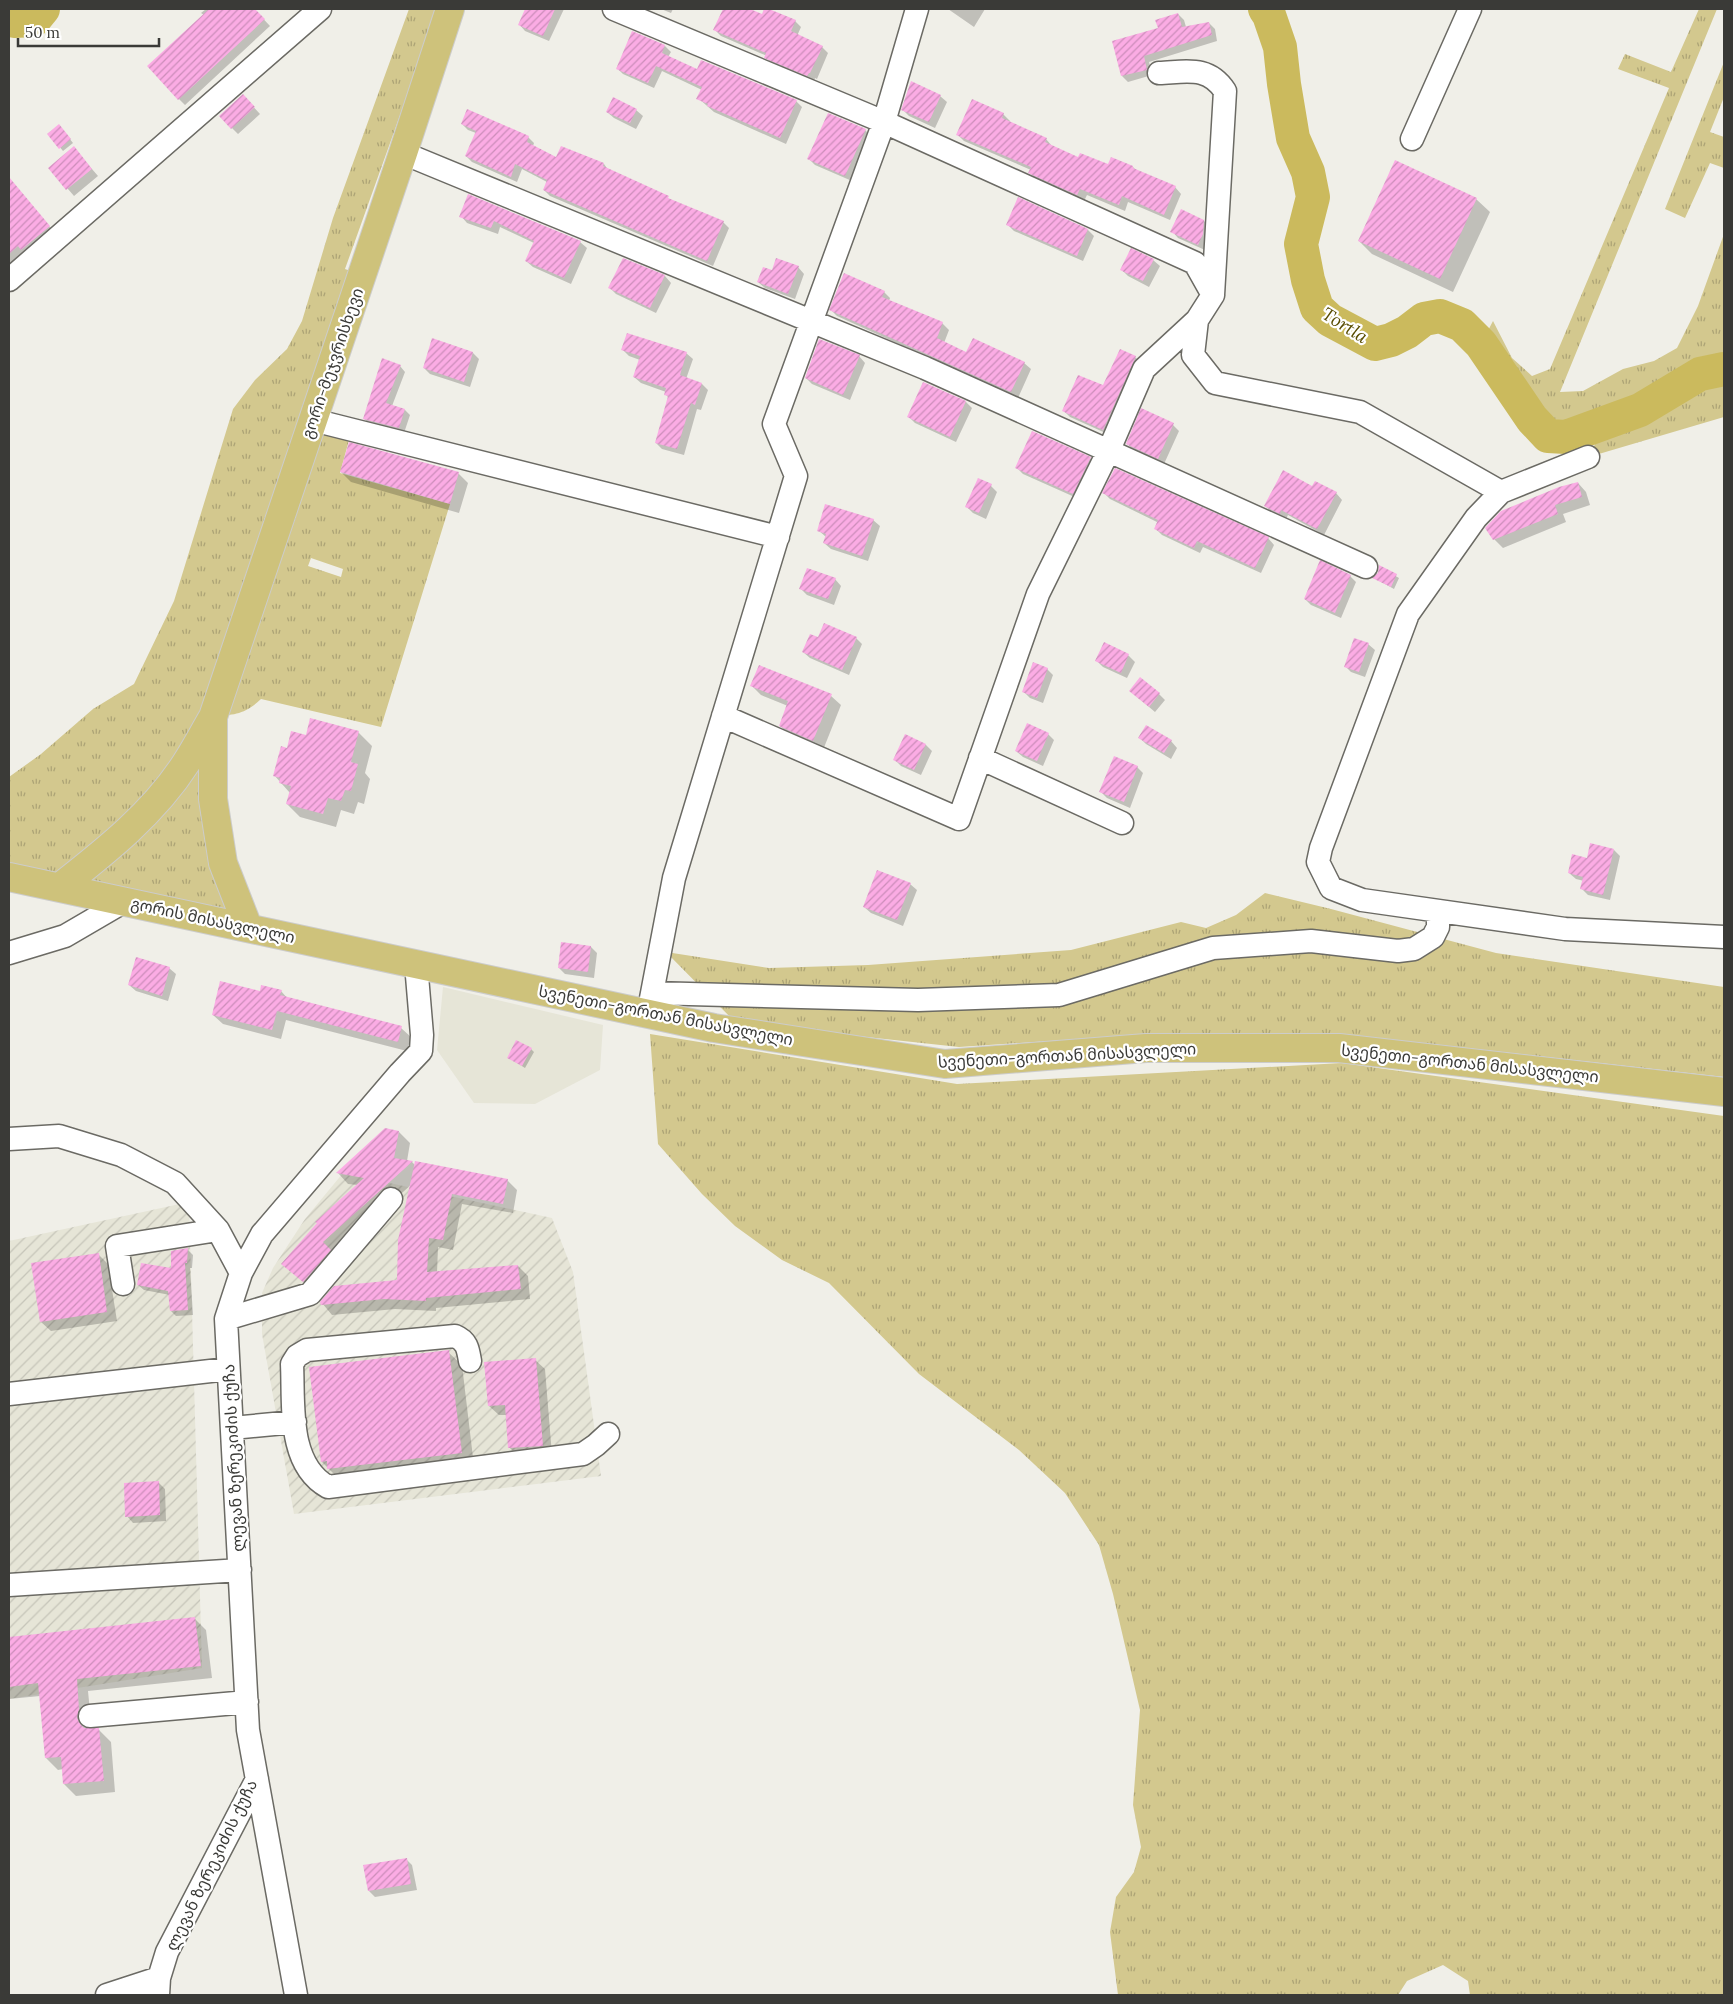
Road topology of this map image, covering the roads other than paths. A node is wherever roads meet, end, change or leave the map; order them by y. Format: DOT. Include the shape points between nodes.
graph roads {
  1 [pos="320,9"];
  2 [pos="450,9"];
  3 [pos="614,9"];
  4 [pos="917,9"];
  5 [pos="1470,9"];
  6 [pos="1159,73"];
  7 [pos="884,122"];
  8 [pos="1412,139"];
  9 [pos="404,153"];
  10 [pos="9,280"];
  11 [pos="1212,295"];
  12 [pos="1196,320"];
  13 [pos="812,322"];
  14 [pos="313,420"];
  15 [pos="1109,450"];
  16 [pos="1588,457"];
  17 [pos="1501,492"];
  18 [pos="778,537"];
  19 [pos="1366,567"];
  20 [pos="213,716"];
  21 [pos="724,716"];
  22 [pos="980,758"];
  23 [pos="1122,823"];
  24 [pos="9,877"];
  25 [pos="60,887"];
  26 [pos="125,901"];
  27 [pos="1438,911"];
  28 [pos="248,927"];
  29 [pos="1724,937"];
  30 [pos="9,953"];
  31 [pos="416,964"];
  32 [pos="650,1003"];
  33 [pos="1724,1092"];
  34 [pos="9,1138"];
  35 [pos="391,1199"];
  36 [pos="218,1230"];
  37 [pos="241,1273"];
  38 [pos="123,1284"];
  39 [pos="226,1319"];
  40 [pos="470,1362"];
  41 [pos="228,1368"];
  42 [pos="9,1394"];
  43 [pos="295,1422"];
  44 [pos="232,1428"];
  45 [pos="608,1434"];
  46 [pos="240,1570"];
  47 [pos="9,1585"];
  48 [pos="247,1702"];
  49 [pos="90,1716"];
  50 [pos="257,1779"];
  51 [pos="158,1986"];
  52 [pos="107,1995"];
  53 [pos="296,1995"];
  1 -- 10 [label="street"];
  2 -- 9 [label="main road, გორი-მეჯვრისხევი"];
  3 -- 7 [label="street"];
  4 -- 7 [label="street"];
  5 -- 8 [label="street"];
  6 -- 11 [label="street" via="1205,72 1224,90"];
  7 -- 11 [label="street" via="1195,264"];
  7 -- 13 [label="street"];
  9 -- 13 [label="street"];
  9 -- 14 [label="main road, გორი-მეჯვრისხევი"];
  11 -- 12 [label="street"];
  12 -- 15 [label="street" via="1144,368"];
  12 -- 17 [label="street" via="1193,355 1215,382 1360,412"];
  13 -- 15 [label="street"];
  13 -- 18 [label="street" via="774,424 796,476"];
  14 -- 18 [label="street"];
  14 -- 20 [label="main road, გორი-მეჯვრისხევი"];
  15 -- 19 [label="street"];
  15 -- 22 [label="street" via="1038,594"];
  16 -- 17 [label="street"];
  17 -- 27 [label="street" via="1476,518 1408,614 1318,862 1331,888 1362,900"];
  18 -- 21 [label="street"];
  20 -- 25 [label="main road, გორი-მეჯვრისხევი" via="186,764 156,801 116,842"];
  20 -- 28 [label="main road, გორი-მეჯვრისხევი" via="213,798 223,863"];
  21 -- 22 [label="street" via="959,819"];
  21 -- 32 [label="street" via="674,878"];
  22 -- 23 [label="street"];
  24 -- 25 [label="main road, გორის მისასვლელი"];
  25 -- 26 [label="main road, გორის მისასვლელი"];
  26 -- 28 [label="main road, გორის მისასვლელი"];
  26 -- 30 [label="street" via="65,936"];
  27 -- 29 [label="street" via="1565,929"];
  27 -- 32 [label="street" via="1438,927 1433,937 1414,949 1398,951 1311,942 1213,948 1059,995"];
  28 -- 31 [label="main road, გორის მისასვლელი"];
  31 -- 32 [label="main road, სვენეთი-გორთან მისასვლელი"];
  31 -- 37 [label="street, ლევან ზერეკიძის ქუჩა" via="421,1051 262,1234"];
  32 -- 33 [label="main road, სვენეთი-გორთან მისასვლელი" via="714,1028 945,1064 1146,1048 1339,1048"];
  34 -- 36 [label="street" via="59,1136 120,1155 175,1183"];
  35 -- 39 [label="street" via="310,1294"];
  36 -- 37 [label="street"];
  36 -- 38 [label="street" via="117,1246"];
  37 -- 39 [label="street, ლევან ზერეკიძის ქუჩა"];
  39 -- 41 [label="street, ლევან ზერეკიძის ქუჩა"];
  40 -- 43 [label="street" via="467,1346 455,1336 307,1350 292,1364"];
  41 -- 42 [label="street"];
  41 -- 44 [label="street, ლევან ზერეკიძის ქუჩა"];
  43 -- 44 [label="street"];
  43 -- 45 [label="street" via="303,1459 319,1482 328,1487 583,1454"];
  44 -- 46 [label="street, ლევან ზერეკიძის ქუჩა"];
  46 -- 47 [label="street"];
  46 -- 48 [label="street, ლევან ზერეკიძის ქუჩა"];
  48 -- 49 [label="street"];
  48 -- 50 [label="street, ლევან ზერეკიძის ქუჩა" via="248,1730"];
  50 -- 51 [label="street, ლევან ზერეკიძის ქუჩა" via="167,1952"];
  50 -- 53 [label="street"];
  51 -- 52 [label="street"];
}
